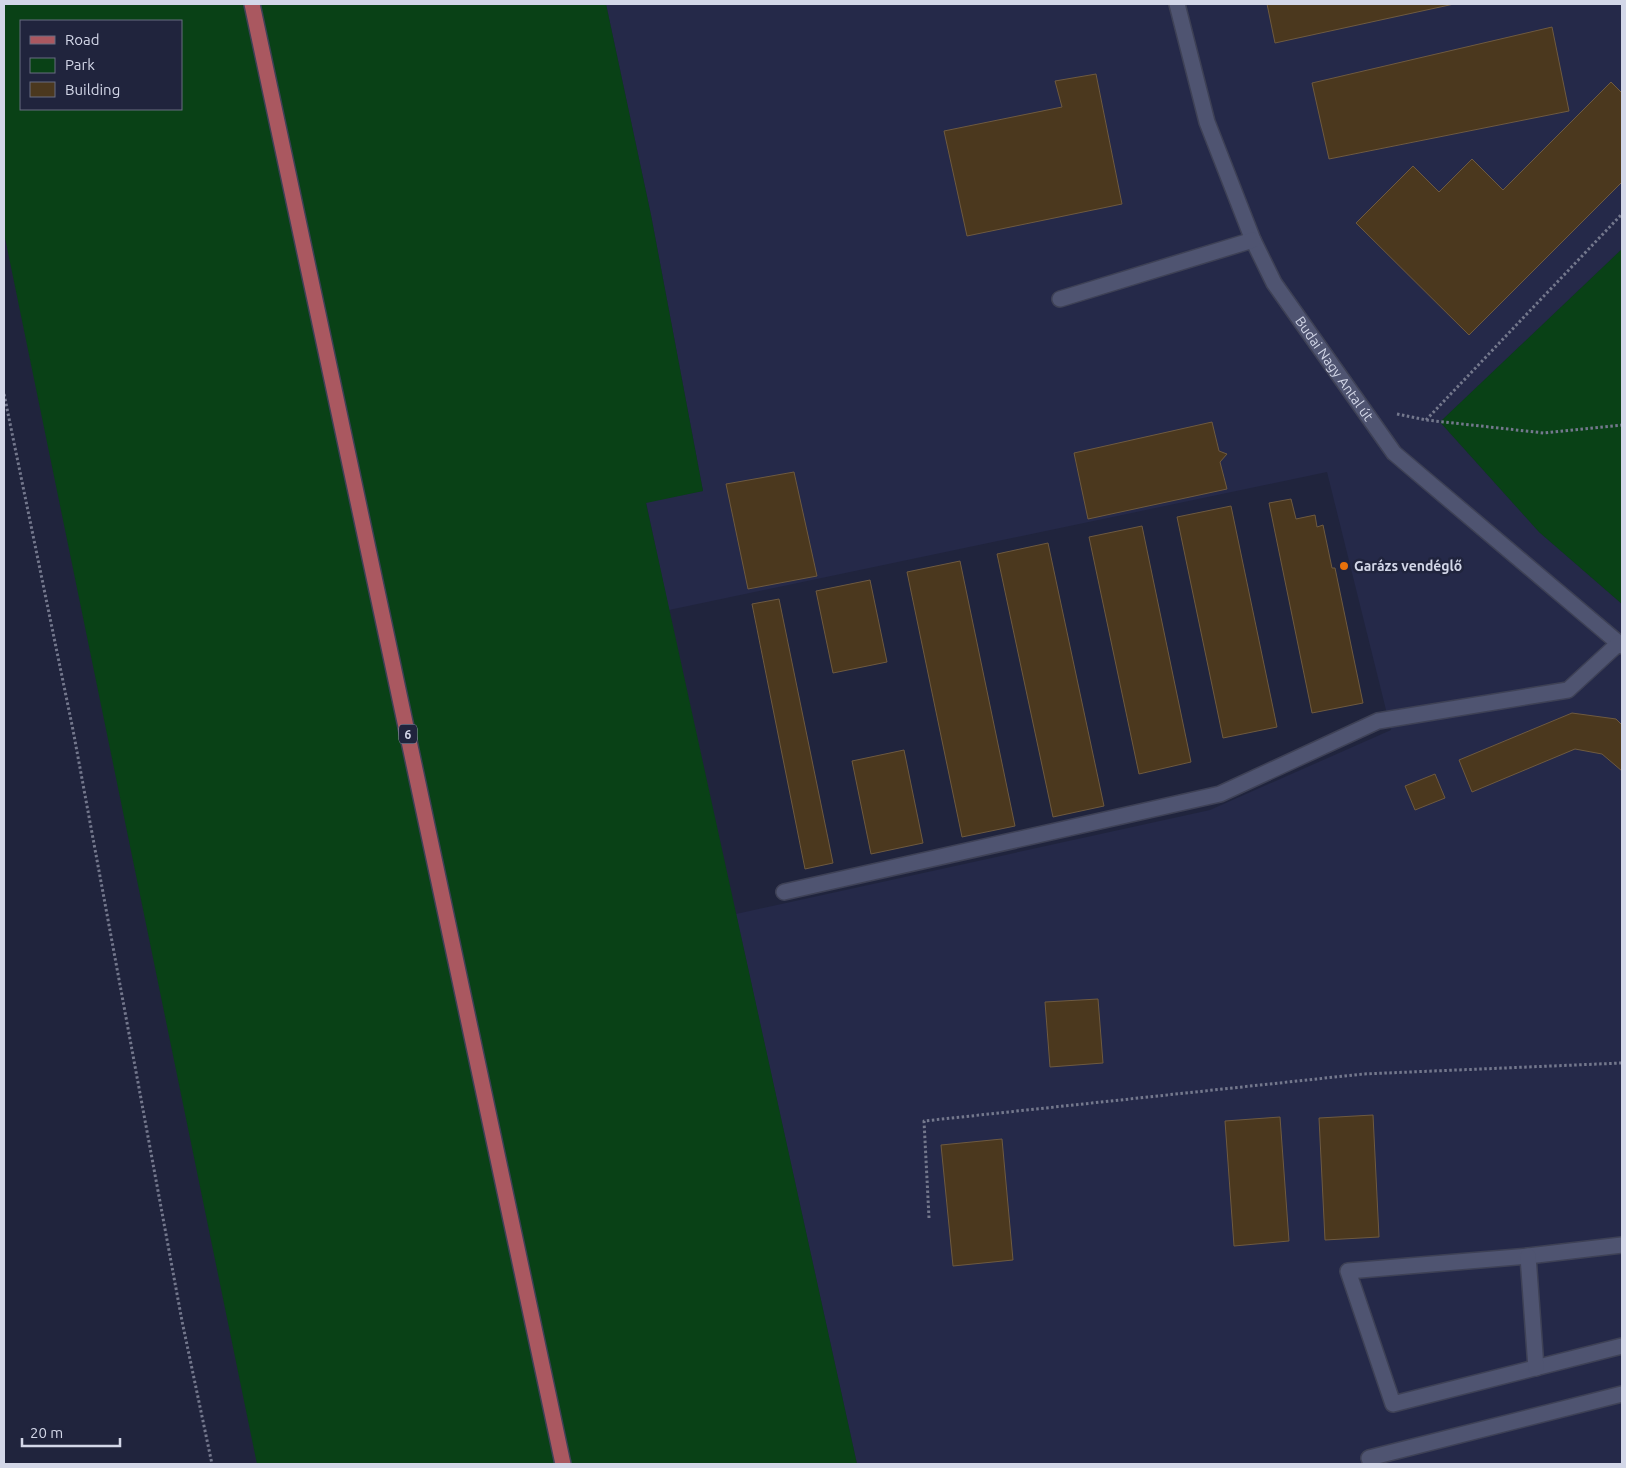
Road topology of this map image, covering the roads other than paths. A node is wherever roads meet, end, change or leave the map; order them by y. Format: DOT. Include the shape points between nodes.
graph roads {
  1 [pos="252,4"];
  2 [pos="1177,4"];
  3 [pos="1253,240"];
  4 [pos="1060,300"];
  5 [pos="1621,645"];
  6 [pos="784,892"];
  7 [pos="1622,1245"];
  8 [pos="1528,1256"];
  9 [pos="1622,1346"];
  10 [pos="1536,1368"];
  11 [pos="1622,1394"];
  12 [pos="563,1464"];
  13 [pos="1371,1464"];
  1 -- 12 [label="main road, 6"];
  2 -- 3 [label="street, Budai Nagy Antal út" via="1206,122"];
  3 -- 4 [label="street"];
  3 -- 5 [label="street, Budai Nagy Antal út" via="1274,283 1394,453"];
  5 -- 6 [label="street" via="1568,690 1378,721 1220,794"];
  7 -- 8 [label="street"];
  8 -- 10 [label="street"];
  8 -- 10 [label="street" via="1348,1270 1394,1404"];
  9 -- 10 [label="street"];
  11 -- 13 [label="street" via="1369,1458"];
}
